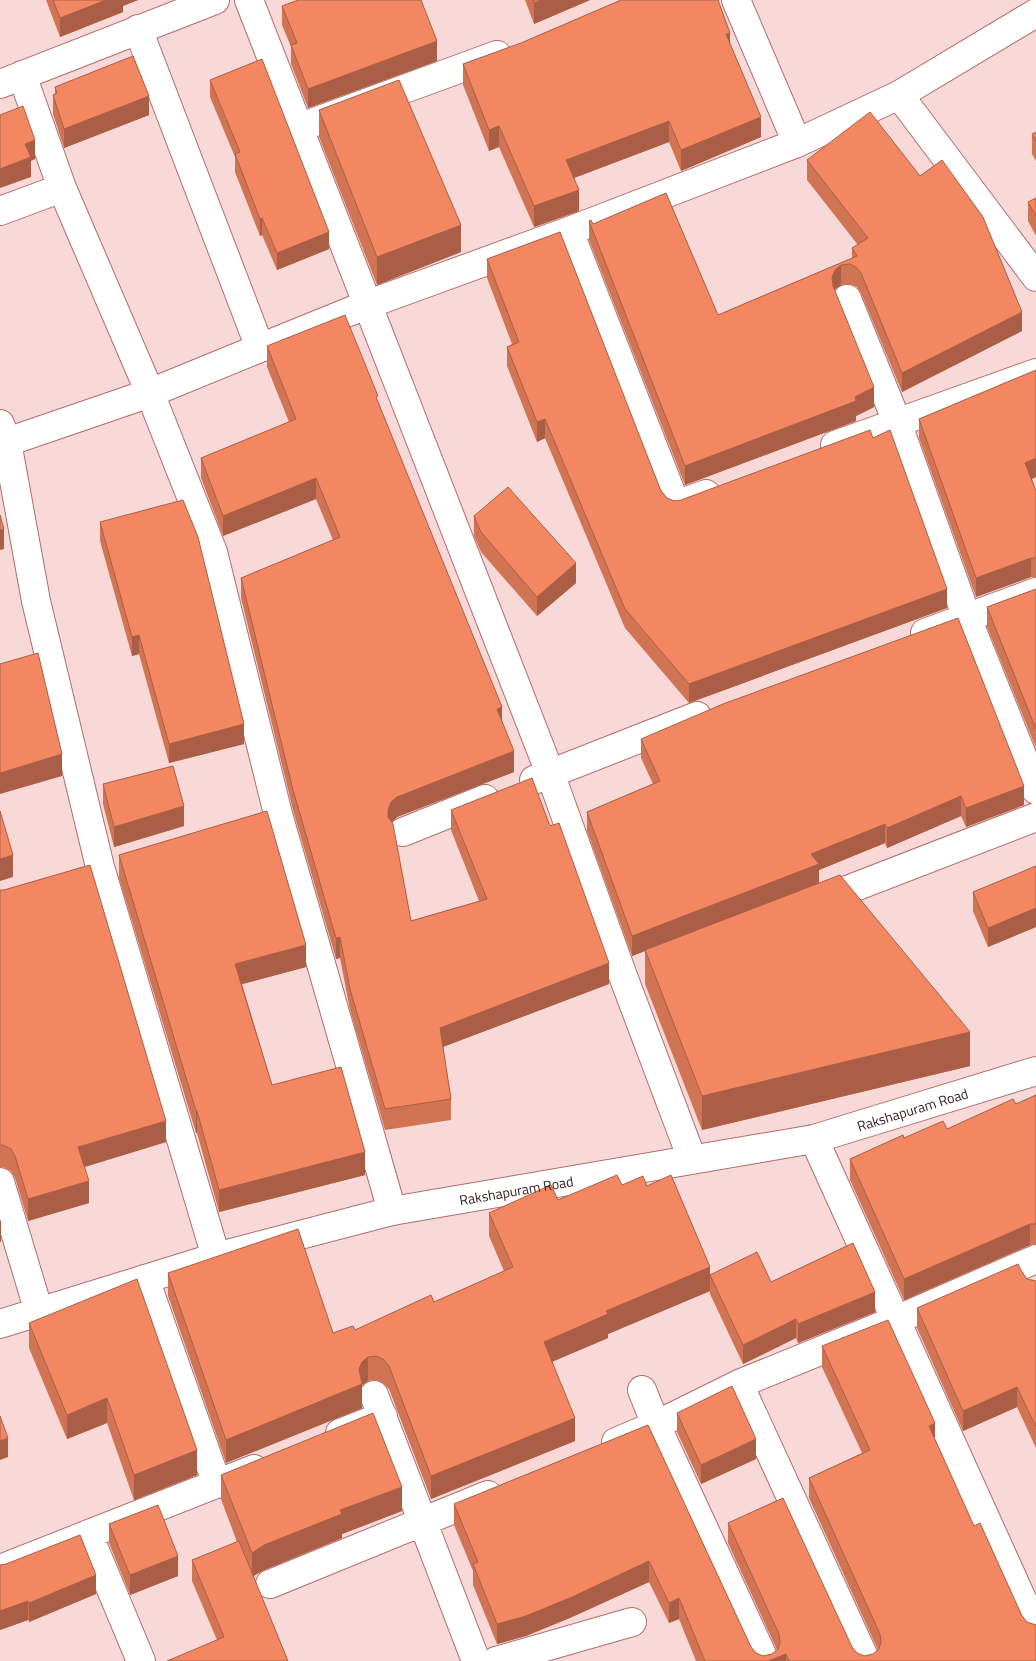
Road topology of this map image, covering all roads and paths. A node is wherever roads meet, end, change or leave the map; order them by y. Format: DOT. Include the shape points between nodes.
graph roads {
  1 [pos="215,0"];
  2 [pos="248,0"];
  3 [pos="736,0"];
  4 [pos="1036,13"];
  5 [pos="138,29"];
  6 [pos="524,45"];
  7 [pos="11,79"];
  8 [pos="899,95"];
  9 [pos="298,128"];
  10 [pos="797,143"];
  11 [pos="62,188"];
  12 [pos="0,211"];
  13 [pos="569,231"];
  14 [pos="1036,277"];
  15 [pos="847,299"];
  16 [pos="366,305"];
  17 [pos="260,348"];
  18 [pos="1036,373"];
  19 [pos="150,392"];
  20 [pos="897,422"];
  21 [pos="3,433"];
  22 [pos="814,453"];
  23 [pos="731,484"];
  24 [pos="1036,592"];
  25 [pos="967,618"];
  26 [pos="902,641"];
  27 [pos="717,709"];
  28 [pos="550,773"];
  29 [pos="1036,790"];
  30 [pos="278,814"];
  31 [pos="1036,816"];
  32 [pos="250,822"];
  33 [pos="403,832"];
  34 [pos="128,858"];
  35 [pos="100,867"];
  36 [pos="72,875"];
  37 [pos="797,909"];
  38 [pos="650,966"];
  39 [pos="623,976"];
  40 [pos="1036,1071"];
  41 [pos="814,1139"];
  42 [pos="692,1159"];
  43 [pos="0,1182"];
  44 [pos="392,1212"];
  45 [pos="216,1257"];
  46 [pos="1033,1270"];
  47 [pos="145,1279"];
  48 [pos="39,1312"];
  49 [pos="896,1320"];
  50 [pos="0,1324"];
  51 [pos="739,1384"];
  52 [pos="642,1390"];
  53 [pos="656,1425"];
  54 [pos="318,1443"];
  55 [pos="593,1451"];
  56 [pos="272,1462"];
  57 [pos="217,1484"];
  58 [pos="512,1485"];
  59 [pos="422,1522"];
  60 [pos="88,1534"];
  61 [pos="0,1569"];
  62 [pos="270,1584"];
  63 [pos="632,1622"];
  64 [pos="1036,1630"];
  65 [pos="140,1661"];
  66 [pos="476,1661"];
  67 [pos="496,1661"];
  68 [pos="765,1661"];
  69 [pos="866,1661"];
  1 -- 5 [label="street"];
  2 -- 9 [label="street"];
  3 -- 10 [label="street"];
  4 -- 8 [label="street"];
  5 -- 7 [label="street"];
  5 -- 17 [label="street"];
  6 -- 9 [label="street"];
  7 -- 11 [label="street"];
  8 -- 10 [label="street"];
  8 -- 14 [label="street"];
  9 -- 16 [label="street"];
  10 -- 13 [label="street"];
  11 -- 12 [label="street"];
  11 -- 19 [label="street"];
  13 -- 16 [label="street"];
  13 -- 23 [label="street" via="676,505"];
  15 -- 20 [label="street"];
  16 -- 17 [label="street"];
  16 -- 28 [label="street"];
  17 -- 19 [label="street"];
  18 -- 20 [label="street"];
  19 -- 21 [label="street"];
  19 -- 30 [label="street" via="213,552"];
  20 -- 22 [label="street"];
  20 -- 25 [label="street"];
  21 -- 35 [label="street" via="36,601"];
  24 -- 25 [label="street"];
  25 -- 26 [label="street"];
  25 -- 29 [label="street"];
  27 -- 28 [label="street"];
  28 -- 33 [label="street"];
  28 -- 39 [label="street"];
  30 -- 32 [label="street"];
  30 -- 44 [label="street"];
  31 -- 37 [label="street"];
  34 -- 35 [label="street"];
  35 -- 36 [label="street"];
  35 -- 45 [label="street"];
  38 -- 39 [label="street"];
  39 -- 42 [label="street"];
  40 -- 41 [label="street, Rakshapuram Road"];
  41 -- 42 [label="street, Rakshapuram Road"];
  41 -- 49 [label="street"];
  42 -- 44 [label="street, Rakshapuram Road"];
  43 -- 48 [label="street"];
  44 -- 45 [label="street, Rakshapuram Road"];
  45 -- 47 [label="street, Rakshapuram Road"];
  46 -- 49 [label="street"];
  47 -- 48 [label="street, Rakshapuram Road"];
  47 -- 57 [label="street"];
  48 -- 50 [label="street, Rakshapuram Road"];
  49 -- 51 [label="street"];
  49 -- 64 [label="street"];
  51 -- 53 [label="street"];
  51 -- 69 [label="street"];
  52 -- 53 [label="street"];
  53 -- 55 [label="street"];
  53 -- 68 [label="street"];
  54 -- 59 [label="street" via="378,1405"];
  56 -- 57 [label="street"];
  57 -- 60 [label="street"];
  58 -- 59 [label="street"];
  59 -- 62 [label="street"];
  59 -- 66 [label="street"];
  60 -- 61 [label="street"];
  60 -- 65 [label="street"];
  63 -- 67 [label="street"];
}
